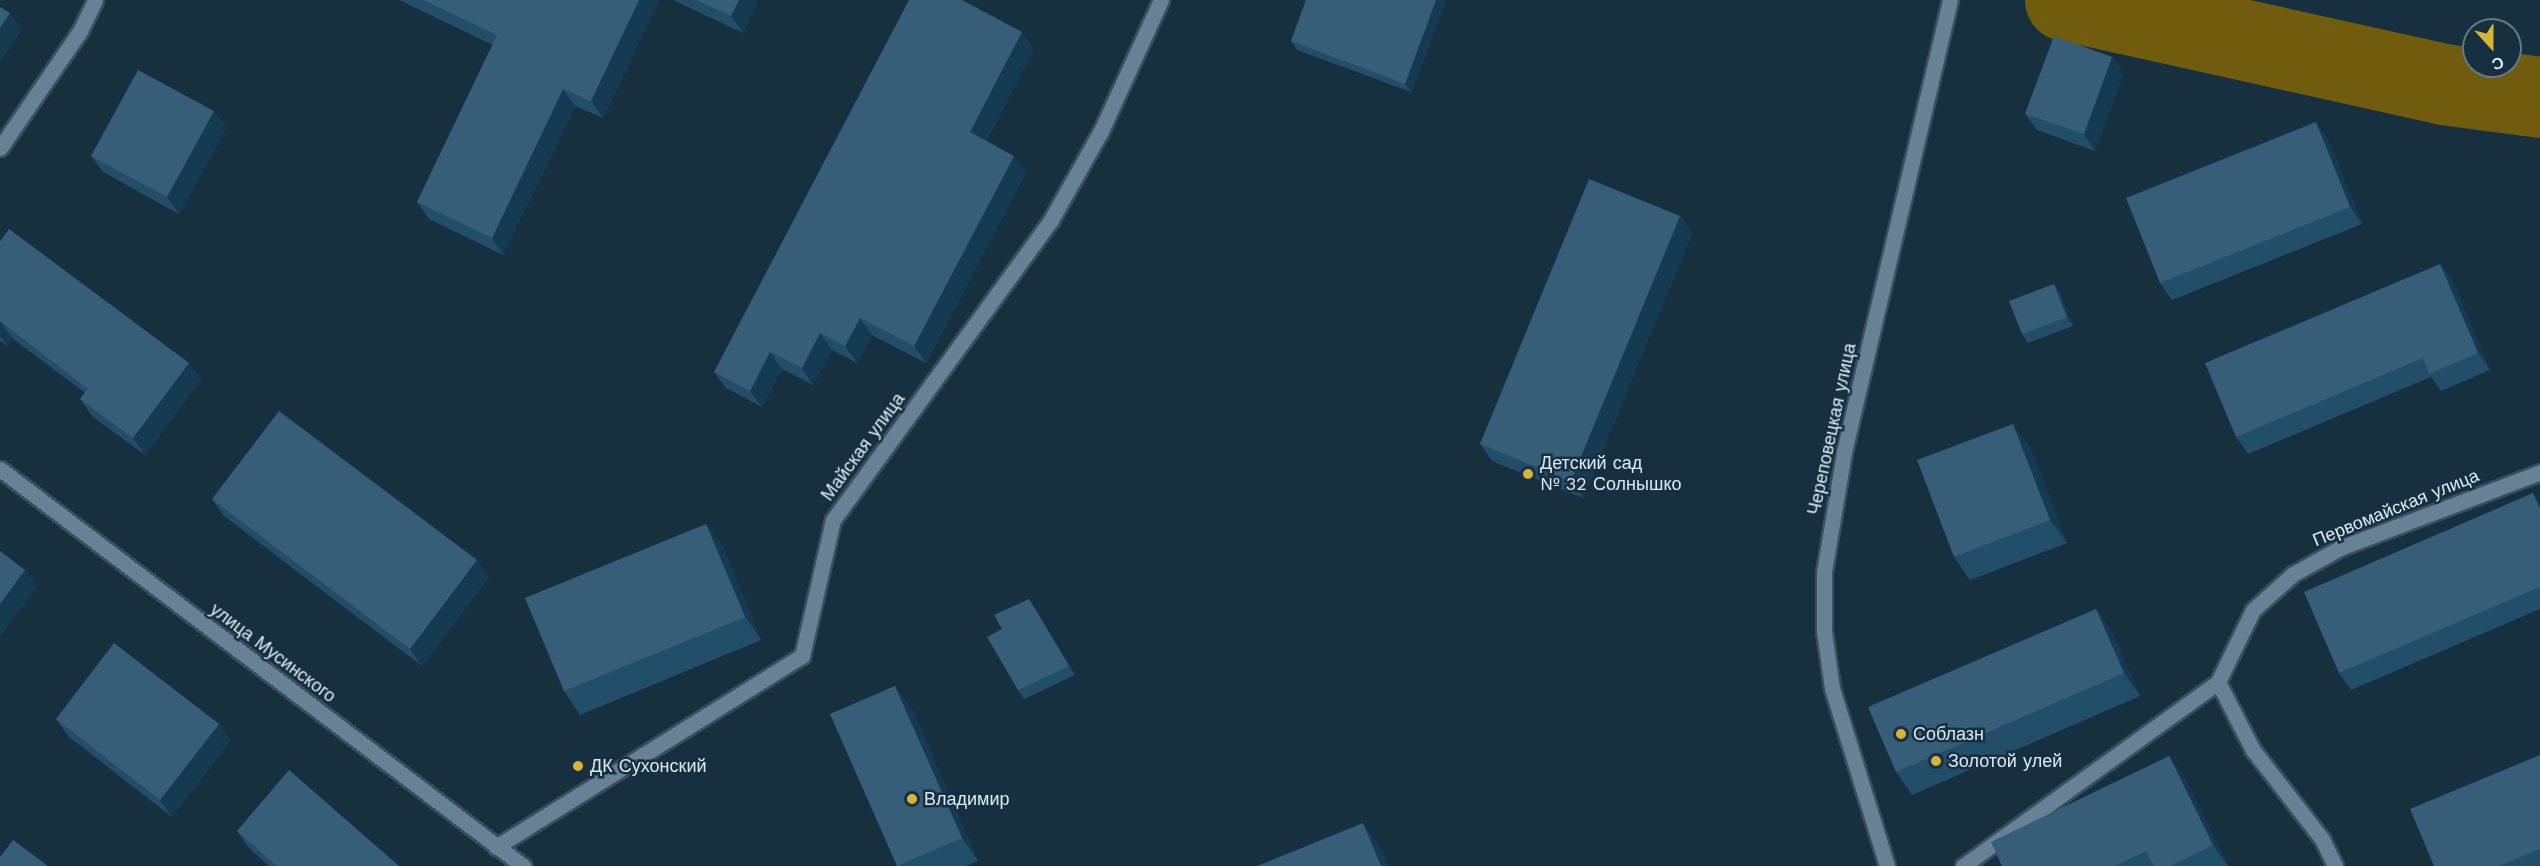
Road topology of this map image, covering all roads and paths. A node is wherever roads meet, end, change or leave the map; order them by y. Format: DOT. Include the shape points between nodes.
graph roads {
  1 [pos="95,0"];
  2 [pos="1161,0"];
  3 [pos="1950,0"];
  4 [pos="0,148"];
  5 [pos="0,470"];
  6 [pos="2540,472"];
  7 [pos="2218,682"];
  8 [pos="496,847"];
  9 [pos="523,866"];
  10 [pos="1887,866"];
  11 [pos="1964,866"];
  12 [pos="2335,866"];
  1 -- 4 [label="street" via="80,31"];
  2 -- 8 [label="street, Майская улица" via="1101,131 1051,220 833,520 802,657"];
  3 -- 10 [label="street, Череповецкая улица" via="1844,452 1824,572 1824,630 1832,688"];
  5 -- 8 [label="street, улица Мусинского"];
  6 -- 7 [label="street, Первомайская улица" via="2342,547 2293,573 2253,610"];
  7 -- 11 [label="street, Первомайская улица"];
  7 -- 12 [label="street" via="2253,750 2322,839"];
  8 -- 9 [label="street, улица Мусинского"];
}
